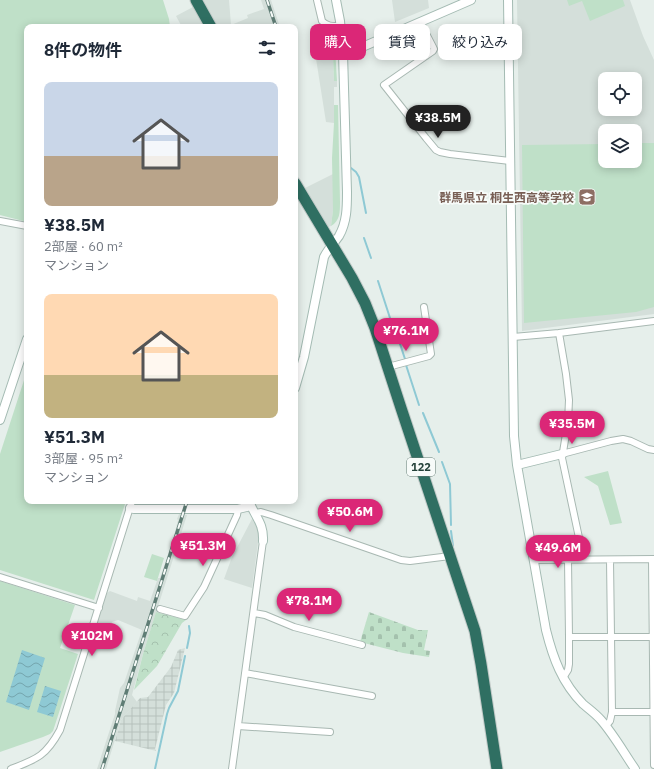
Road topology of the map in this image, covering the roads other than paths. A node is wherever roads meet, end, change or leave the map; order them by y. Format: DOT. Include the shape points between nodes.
graph roads {
  1 [pos="196,0"];
  2 [pos="317,0"];
  3 [pos="336,0"];
  4 [pos="471,0"];
  5 [pos="508,0"];
  6 [pos="420,22"];
  7 [pos="209,24"];
  8 [pos="326,24"];
  9 [pos="340,24"];
  10 [pos="366,45"];
  11 [pos="344,60"];
  12 [pos="510,161"];
  13 [pos="298,188"];
  14 [pos="0,221"];
  15 [pos="24,225"];
  16 [pos="332,245"];
  17 [pos="424,307"];
  18 [pos="654,321"];
  19 [pos="559,333"];
  20 [pos="513,337"];
  21 [pos="24,348"];
  22 [pos="388,367"];
  23 [pos="298,378"];
  24 [pos="0,420"];
  25 [pos="654,450"];
  26 [pos="562,454"];
  27 [pos="517,465"];
  28 [pos="131,505"];
  29 [pos="252,507"];
  30 [pos="238,509"];
  31 [pos="262,541"];
  32 [pos="450,556"];
  33 [pos="582,559"];
  34 [pos="653,559"];
  35 [pos="534,560"];
  36 [pos="568,560"];
  37 [pos="610,560"];
  38 [pos="0,577"];
  39 [pos="98,608"];
  40 [pos="160,609"];
  41 [pos="254,613"];
  42 [pos="569,637"];
  43 [pos="611,637"];
  44 [pos="653,637"];
  45 [pos="362,645"];
  46 [pos="246,673"];
  47 [pos="563,678"];
  48 [pos="372,696"];
  49 [pos="612,712"];
  50 [pos="654,712"];
  51 [pos="238,726"];
  52 [pos="606,726"];
  53 [pos="330,732"];
  54 [pos="654,765"];
  55 [pos="11,769"];
  56 [pos="232,769"];
  57 [pos="497,769"];
  58 [pos="635,769"];
  1 -- 7 [label="highway"];
  2 -- 8 [label="street" via="322,21"];
  3 -- 9 [label="street"];
  4 -- 6 [label="street"];
  5 -- 12 [label="street"];
  6 -- 10 [label="street"];
  6 -- 12 [label="street" via="433,46 433,51 384,85 436,150"];
  11 -- 16 [label="street" via="347,206 344,227"];
  12 -- 20 [label="street"];
  13 -- 16 [label="highway, 122"];
  14 -- 15 [label="street"];
  16 -- 22 [label="highway, 122" via="365,303"];
  16 -- 23 [label="street" via="324,257"];
  17 -- 22 [label="street" via="431,354"];
  18 -- 19 [label="street"];
  19 -- 20 [label="street"];
  19 -- 26 [label="street" via="569,400"];
  20 -- 27 [label="street" via="514,436"];
  21 -- 24 [label="street"];
  22 -- 32 [label="highway, 122"];
  25 -- 26 [label="street" via="622,439"];
  26 -- 27 [label="street"];
  26 -- 33 [label="street"];
  27 -- 35 [label="street"];
  28 -- 30 [label="street" via="134,509"];
  28 -- 39 [label="street"];
  29 -- 30 [label="street"];
  29 -- 31 [label="street" via="263,530"];
  29 -- 32 [label="street" via="407,561"];
  30 -- 40 [label="street" via="204,587 185,616"];
  31 -- 41 [label="street"];
  32 -- 57 [label="highway, 122" via="477,641"];
  33 -- 36 [label="street"];
  33 -- 37 [label="street"];
  34 -- 37 [label="street"];
  34 -- 44 [label="street"];
  35 -- 36 [label="street"];
  35 -- 47 [label="street" via="546,630"];
  36 -- 42 [label="street"];
  37 -- 43 [label="street"];
  38 -- 39 [label="street"];
  39 -- 55 [label="street" via="60,730 52,744 41,755"];
  41 -- 45 [label="street" via="266,615 294,627"];
  41 -- 46 [label="street"];
  42 -- 43 [label="street"];
  42 -- 47 [label="street" via="568,667"];
  43 -- 44 [label="street"];
  43 -- 49 [label="street"];
  44 -- 50 [label="street"];
  46 -- 48 [label="street"];
  46 -- 51 [label="street"];
  47 -- 52 [label="street" via="577,697"];
  49 -- 50 [label="street"];
  49 -- 52 [label="street"];
  50 -- 54 [label="street"];
  51 -- 53 [label="street"];
  51 -- 56 [label="street"];
  52 -- 58 [label="street"];
}
